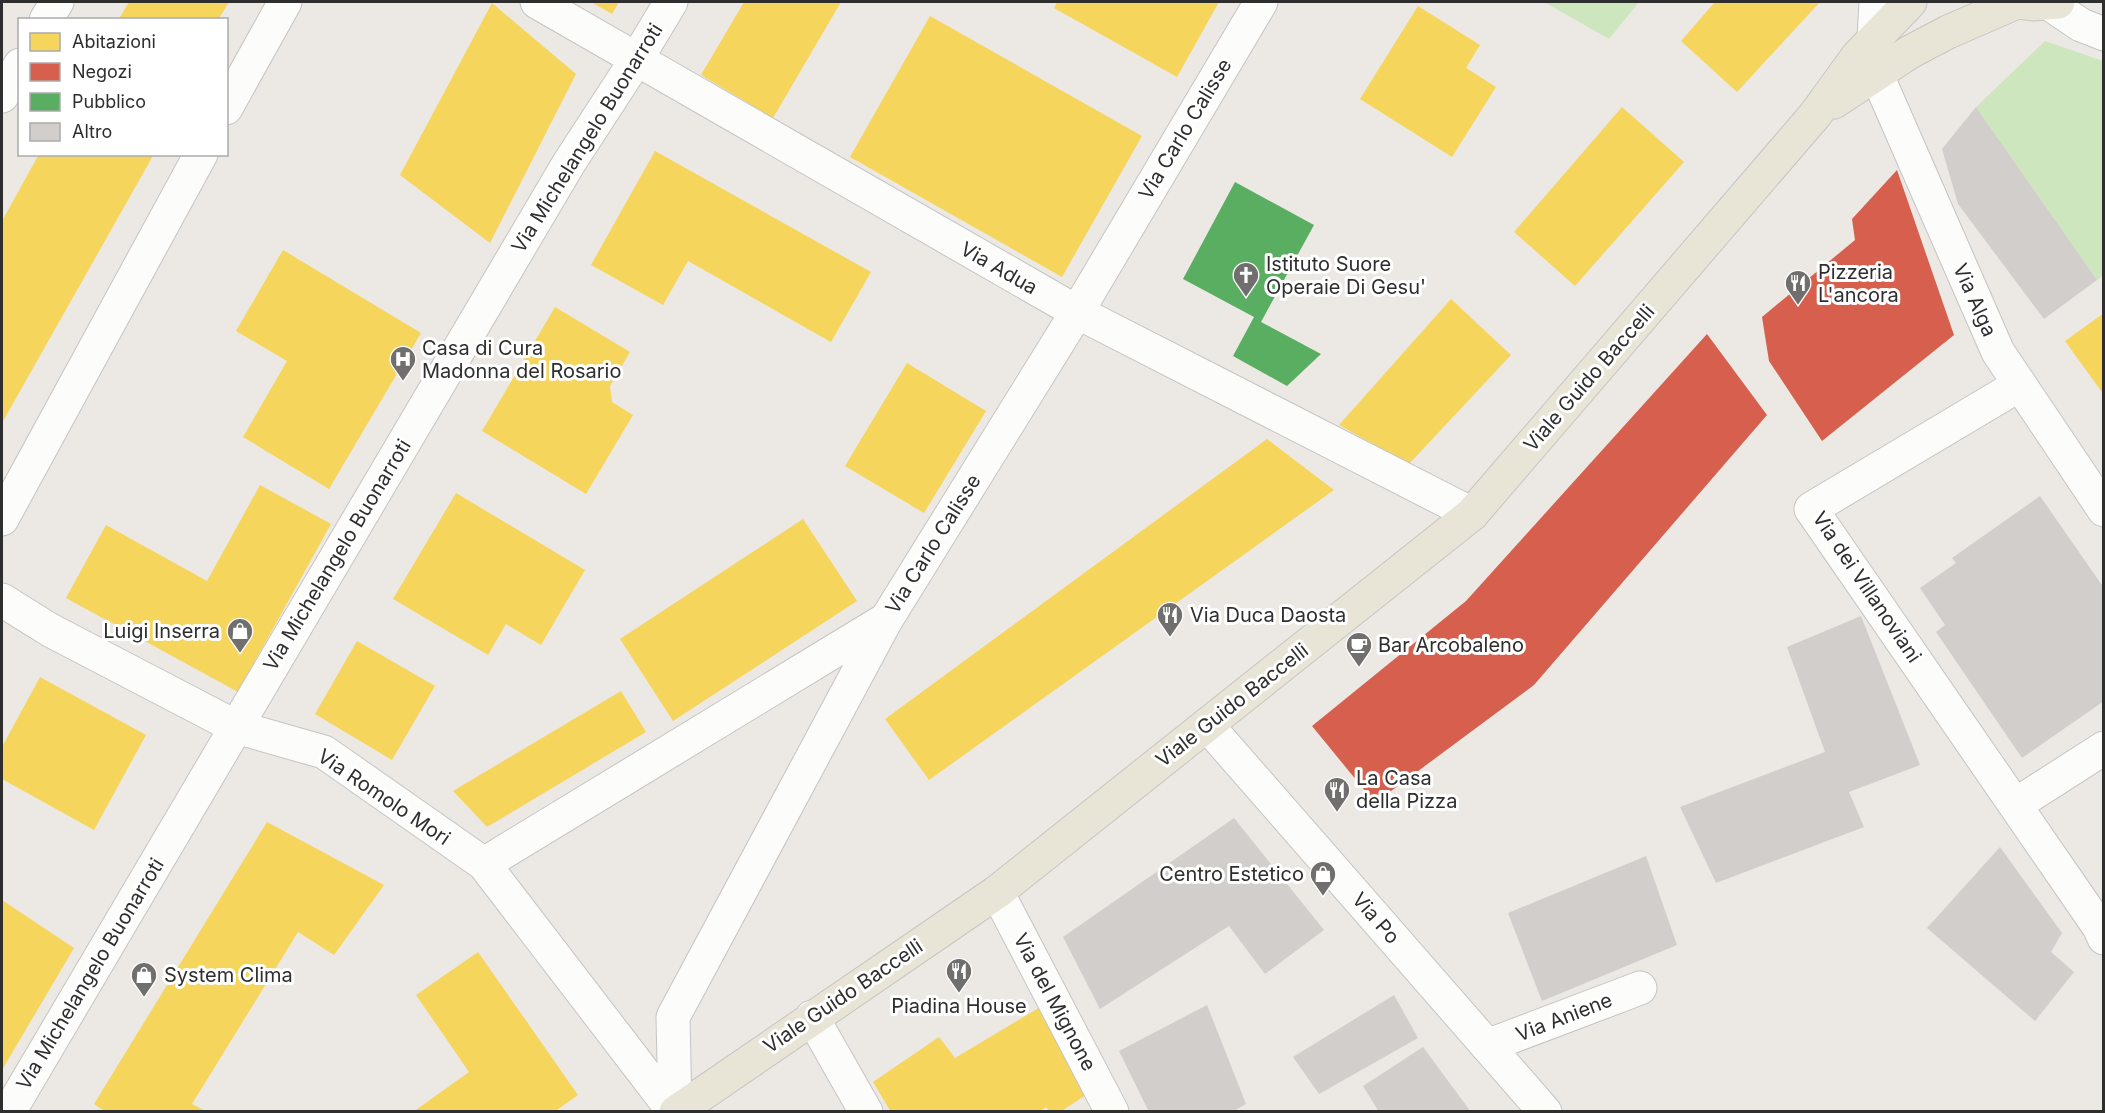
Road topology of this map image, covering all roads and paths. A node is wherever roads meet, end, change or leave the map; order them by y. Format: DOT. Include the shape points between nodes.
graph roads {
  1 [pos="57,2"];
  2 [pos="285,2"];
  3 [pos="537,2"];
  4 [pos="670,2"];
  5 [pos="1261,2"];
  6 [pos="1876,2"];
  7 [pos="1910,2"];
  8 [pos="2036,2"];
  9 [pos="47,18"];
  10 [pos="2103,34"];
  11 [pos="1874,39"];
  12 [pos="636,60"];
  13 [pos="18,68"];
  14 [pos="1876,73"];
  15 [pos="2,96"];
  16 [pos="228,104"];
  17 [pos="1815,115"];
  18 [pos="200,156"];
  19 [pos="1077,312"];
  20 [pos="2019,385"];
  21 [pos="2103,510"];
  22 [pos="1472,514"];
  23 [pos="2,519"];
  24 [pos="2,600"];
  25 [pos="886,620"];
  26 [pos="1207,725"];
  27 [pos="236,727"];
  28 [pos="2103,748"];
  29 [pos="2015,805"];
  30 [pos="484,864"];
  31 [pos="997,892"];
  32 [pos="2103,938"];
  33 [pos="1640,988"];
  34 [pos="812,1017"];
  35 [pos="1487,1046"];
  36 [pos="9,1112"];
  37 [pos="675,1112"];
  38 [pos="866,1112"];
  39 [pos="1112,1112"];
  40 [pos="1545,1112"];
  1 -- 9 [label="street"];
  2 -- 16 [label="street"];
  3 -- 12 [label="street, Via Adua"];
  4 -- 12 [label="street, Via Michelangelo Buonarroti"];
  5 -- 19 [label="street, Via Carlo Calisse"];
  6 -- 11 [label="street"];
  7 -- 11 [label="main road, Viale Guido Baccelli"];
  8 -- 10 [label="street"];
  8 -- 14 [label="main road, Viale Guido Baccelli" via="1948,32"];
  11 -- 17 [label="main road, Viale Guido Baccelli"];
  12 -- 19 [label="street, Via Adua"];
  12 -- 27 [label="street, Via Michelangelo Buonarroti" via="569,163"];
  13 -- 15 [label="street"];
  14 -- 17 [label="main road, Viale Guido Baccelli"];
  14 -- 20 [label="street, Via Alga" via="1998,352"];
  17 -- 22 [label="main road, Viale Guido Baccelli"];
  18 -- 23 [label="street"];
  19 -- 22 [label="street, Via Adua"];
  19 -- 25 [label="street, Via Carlo Calisse"];
  20 -- 21 [label="street, Via Alga"];
  20 -- 29 [label="street, Via dei Villanoviani" via="1811,509"];
  22 -- 26 [label="main road, Viale Guido Baccelli"];
  24 -- 27 [label="street, Via Romolo Mori" via="50,630"];
  25 -- 30 [label="street"];
  25 -- 37 [label="street, Via Carlo Calisse" via="673,1017"];
  26 -- 31 [label="main road, Viale Guido Baccelli"];
  26 -- 35 [label="street, Via Po"];
  27 -- 30 [label="street, Via Romolo Mori" via="324,752"];
  27 -- 36 [label="street, Via Michelangelo Buonarroti"];
  28 -- 29 [label="street"];
  29 -- 32 [label="street, Via dei Villanoviani"];
  30 -- 37 [label="street, Via Romolo Mori"];
  31 -- 34 [label="main road, Viale Guido Baccelli"];
  31 -- 39 [label="street, Via del Mignone"];
  33 -- 35 [label="street, Via Aniene"];
  34 -- 37 [label="main road, Viale Guido Baccelli"];
  34 -- 38 [label="street"];
  35 -- 40 [label="street, Via Po"];
}
